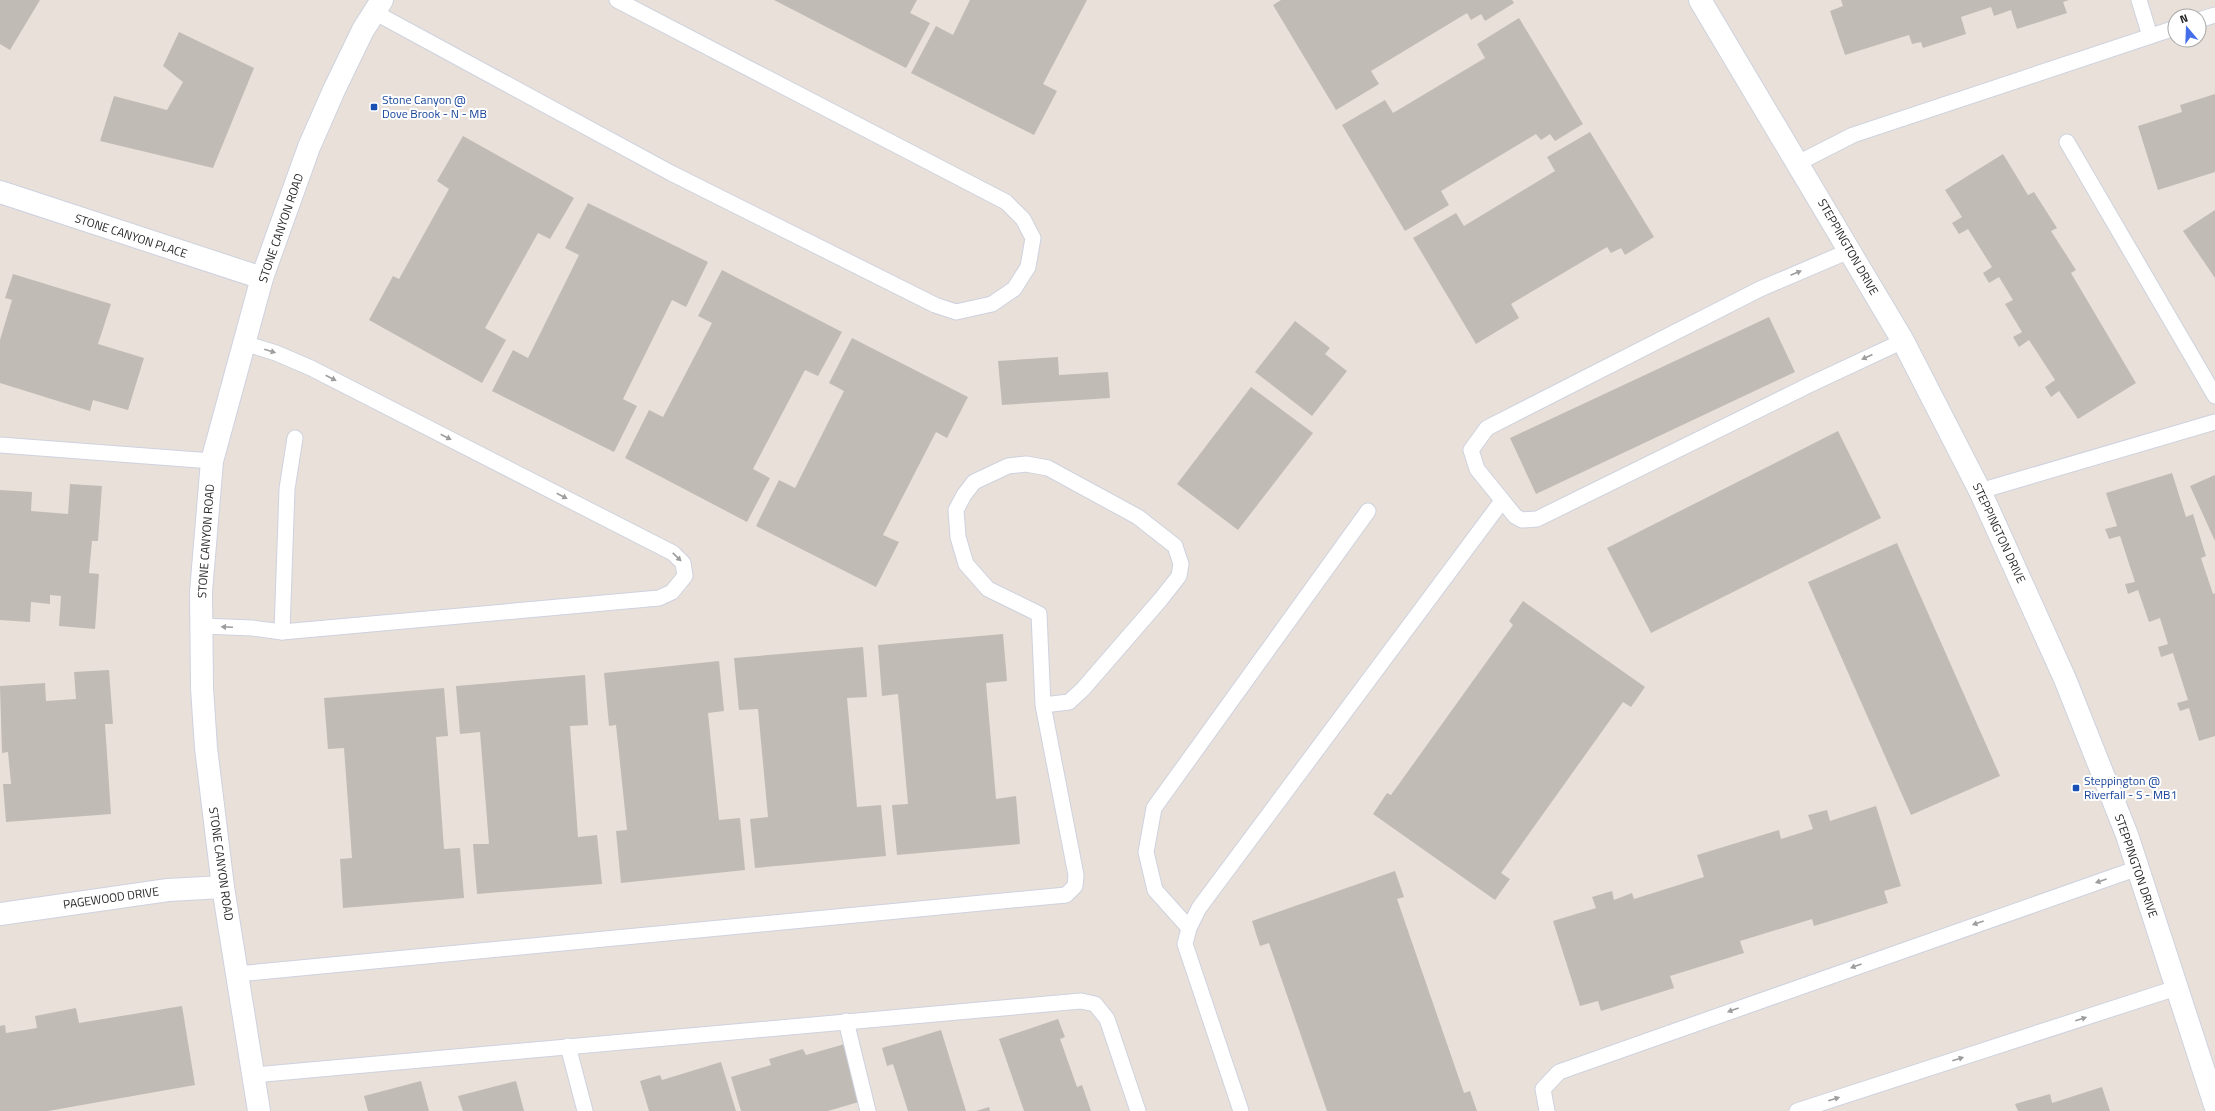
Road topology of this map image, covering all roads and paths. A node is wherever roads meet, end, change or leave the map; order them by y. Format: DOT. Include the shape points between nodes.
graph roads {
  1 [pos="617,0"];
  2 [pos="1700,0"];
  3 [pos="2139,0"];
  4 [pos="378,6"];
  5 [pos="2167,31"];
  6 [pos="2150,36"];
  7 [pos="2067,142"];
  8 [pos="1798,163"];
  9 [pos="0,192"];
  10 [pos="1849,251"];
  11 [pos="262,278"];
  12 [pos="1903,342"];
  13 [pos="244,343"];
  14 [pos="2215,396"];
  15 [pos="2215,422"];
  16 [pos="295,438"];
  17 [pos="0,445"];
  18 [pos="212,461"];
  19 [pos="1980,491"];
  20 [pos="1502,501"];
  21 [pos="1368,511"];
  22 [pos="202,626"];
  23 [pos="282,632"];
  24 [pos="1043,705"];
  25 [pos="2138,868"];
  26 [pos="223,887"];
  27 [pos="0,914"];
  28 [pos="1189,928"];
  29 [pos="237,974"];
  30 [pos="2176,988"];
  31 [pos="846,1021"];
  32 [pos="568,1046"];
  33 [pos="253,1075"];
  34 [pos="2215,1105"];
  35 [pos="259,1111"];
  36 [pos="585,1111"];
  37 [pos="868,1111"];
  38 [pos="1138,1111"];
  39 [pos="1241,1111"];
  40 [pos="1547,1111"];
  41 [pos="1797,1111"];
  1 -- 4 [label="lane" via="1006,202 1023,219 1033,238 1028,267 1014,289 992,304 956,312 935,305 671,173"];
  2 -- 8 [label="street, STEPPINGTON DRIVE"];
  3 -- 6 [label="lane"];
  4 -- 11 [label="street, STONE CANYON ROAD" via="334,90 309,147"];
  5 -- 6 [label="lane"];
  6 -- 8 [label="lane" via="1853,135"];
  7 -- 14 [label="lane"];
  8 -- 10 [label="street, STEPPINGTON DRIVE"];
  9 -- 11 [label="street, STONE CANYON PLACE"];
  10 -- 12 [label="street, STEPPINGTON DRIVE"];
  20 -- 10 [label="lane, one-way" via="1477,469 1471,450 1487,428 1760,288"];
  11 -- 13 [label="street, STONE CANYON ROAD"];
  12 -- 19 [label="street, STEPPINGTON DRIVE"];
  12 -- 20 [label="lane, one-way" via="1537,518 1522,520"];
  13 -- 18 [label="street, STONE CANYON ROAD"];
  13 -- 23 [label="lane, one-way" via="311,368 673,553 683,563 685,576 672,592 659,598"];
  15 -- 19 [label="lane"];
  16 -- 23 [label="lane" via="287,489"];
  17 -- 18 [label="lane"];
  18 -- 22 [label="street, STONE CANYON ROAD" via="201,592"];
  19 -- 25 [label="street, STEPPINGTON DRIVE" via="2066,678"];
  20 -- 28 [label="lane" via="1199,908"];
  21 -- 28 [label="lane" via="1154,808 1146,852 1155,890"];
  23 -- 22 [label="lane, one-way"];
  22 -- 26 [label="street, STONE CANYON ROAD" via="202,688 206,748"];
  24 -- 24 [label="lane" via="1039,614 988,589 966,564 958,538 956,510 974,482 1008,466 1026,464 1048,468 1138,517 1175,546 1181,564 1179,576 1161,599 1083,689 1069,702"];
  24 -- 29 [label="lane" via="1076,875 1076,886 1066,895"];
  25 -- 30 [label="street, STEPPINGTON DRIVE"];
  25 -- 40 [label="lane, one-way" via="1559,1072 1543,1089"];
  26 -- 27 [label="street, PAGEWOOD DRIVE" via="168,890"];
  26 -- 29 [label="street, STONE CANYON ROAD"];
  28 -- 39 [label="lane" via="1185,944"];
  29 -- 33 [label="street, STONE CANYON ROAD"];
  30 -- 34 [label="street, STEPPINGTON DRIVE"];
  41 -- 30 [label="lane, one-way"];
  31 -- 32 [label="lane"];
  31 -- 37 [label="lane"];
  31 -- 38 [label="lane" via="1081,1001 1095,1004 1107,1019"];
  32 -- 33 [label="lane"];
  32 -- 36 [label="lane"];
  33 -- 35 [label="street, STONE CANYON ROAD"];
}
